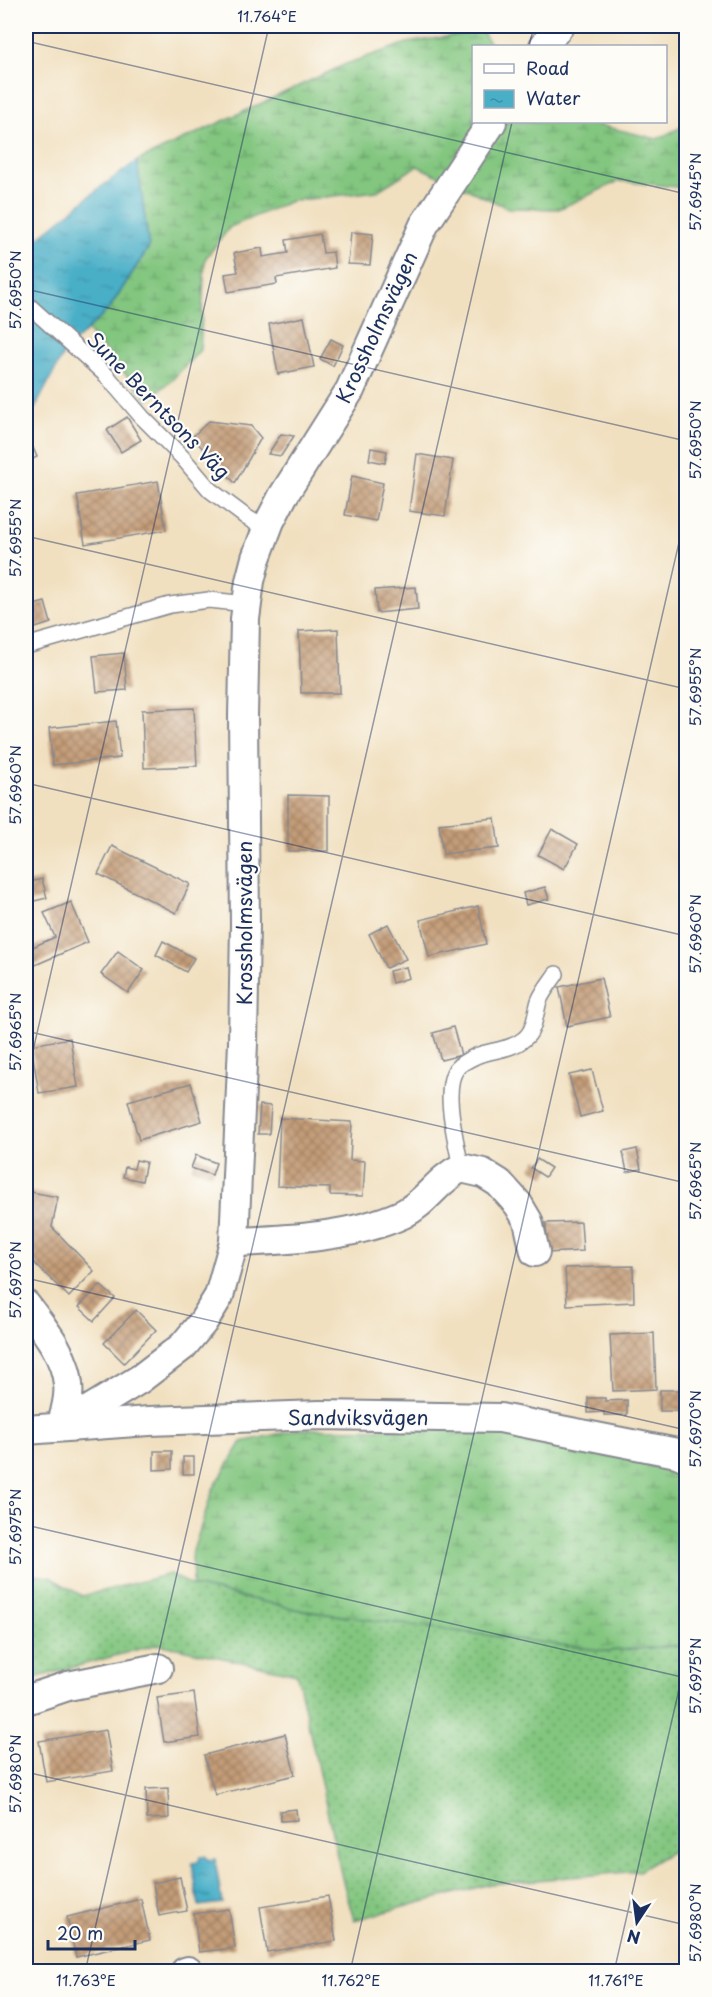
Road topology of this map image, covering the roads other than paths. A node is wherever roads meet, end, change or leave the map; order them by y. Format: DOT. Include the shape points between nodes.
graph roads {
  1 [pos="559,26"];
  2 [pos="545,45"];
  3 [pos="491,123"];
  4 [pos="26,303"];
  5 [pos="266,529"];
  6 [pos="247,604"];
  7 [pos="26,646"];
  8 [pos="556,974"];
  9 [pos="461,1168"];
  10 [pos="234,1242"];
  11 [pos="535,1252"];
  12 [pos="26,1305"];
  13 [pos="62,1426"];
  14 [pos="26,1430"];
  15 [pos="687,1457"];
  16 [pos="158,1668"];
  17 [pos="26,1700"];
  1 -- 2 [label="street"];
  3 -- 5 [label="street, Krossholmsvägen" via="423,225 350,390"];
  4 -- 5 [label="lane, Sune Berntsons Väg" via="106,375 210,490"];
  5 -- 6 [label="street, Krossholmsvägen"];
  6 -- 7 [label="lane" via="209,600 170,605"];
  6 -- 10 [label="street, Krossholmsvägen" via="243,1042"];
  8 -- 9 [label="lane" via="544,990 525,1039 466,1061 453,1076 450,1095"];
  9 -- 10 [label="street" via="441,1180 414,1207 380,1222 292,1239"];
  9 -- 11 [label="street" via="483,1173 499,1183 518,1204 528,1221"];
  10 -- 13 [label="street, Krossholmsvägen" via="219,1296 183,1346 140,1379"];
  12 -- 13 [label="street" via="64,1365 68,1393"];
  13 -- 14 [label="street, Sandviksvägen"];
  13 -- 15 [label="street, Sandviksvägen" via="320,1415 500,1418"];
  16 -- 17 [label="street" via="68,1686"];
}
